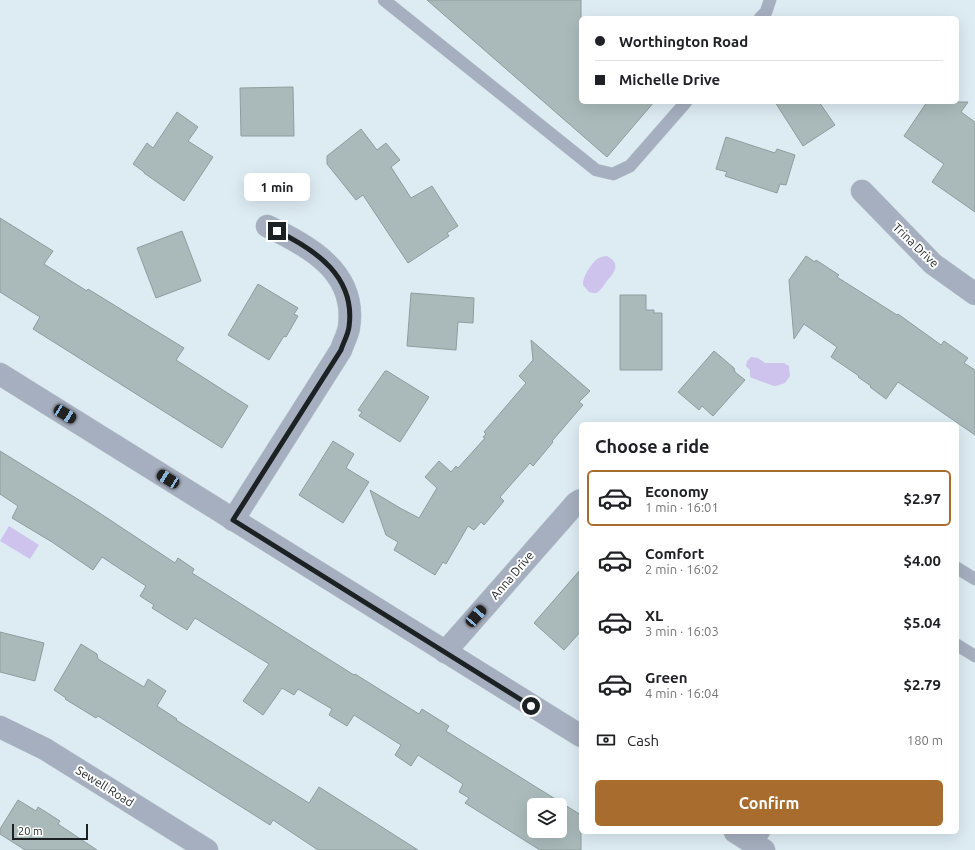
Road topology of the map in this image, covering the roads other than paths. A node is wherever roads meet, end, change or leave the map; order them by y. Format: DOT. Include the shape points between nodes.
graph roads {
  1 [pos="384,0"];
  2 [pos="770,0"];
  3 [pos="762,16"];
  4 [pos="684,104"];
  5 [pos="862,191"];
  6 [pos="267,226"];
  7 [pos="975,294"];
  8 [pos="0,374"];
  9 [pos="579,501"];
  10 [pos="233,520"];
  11 [pos="959,569"];
  12 [pos="975,579"];
  13 [pos="959,646"];
  14 [pos="445,652"];
  15 [pos="975,656"];
  16 [pos="0,727"];
  17 [pos="579,735"];
  18 [pos="740,834"];
  19 [pos="761,842"];
  20 [pos="207,850"];
  1 -- 4 [label="lane" via="596,170 613,174 630,166"];
  2 -- 3 [label="lane"];
  5 -- 7 [label="street, Trina Drive" via="933,264"];
  6 -- 10 [label="street" via="322,257 335,272 350,303 349,328 341,350"];
  8 -- 10 [label="street"];
  9 -- 14 [label="street, Anna Drive"];
  10 -- 14 [label="street"];
  11 -- 12 [label="lane"];
  13 -- 15 [label="lane"];
  14 -- 17 [label="street"];
  16 -- 20 [label="street, Sewell Road" via="45,749"];
  18 -- 19 [label="street"];
}
